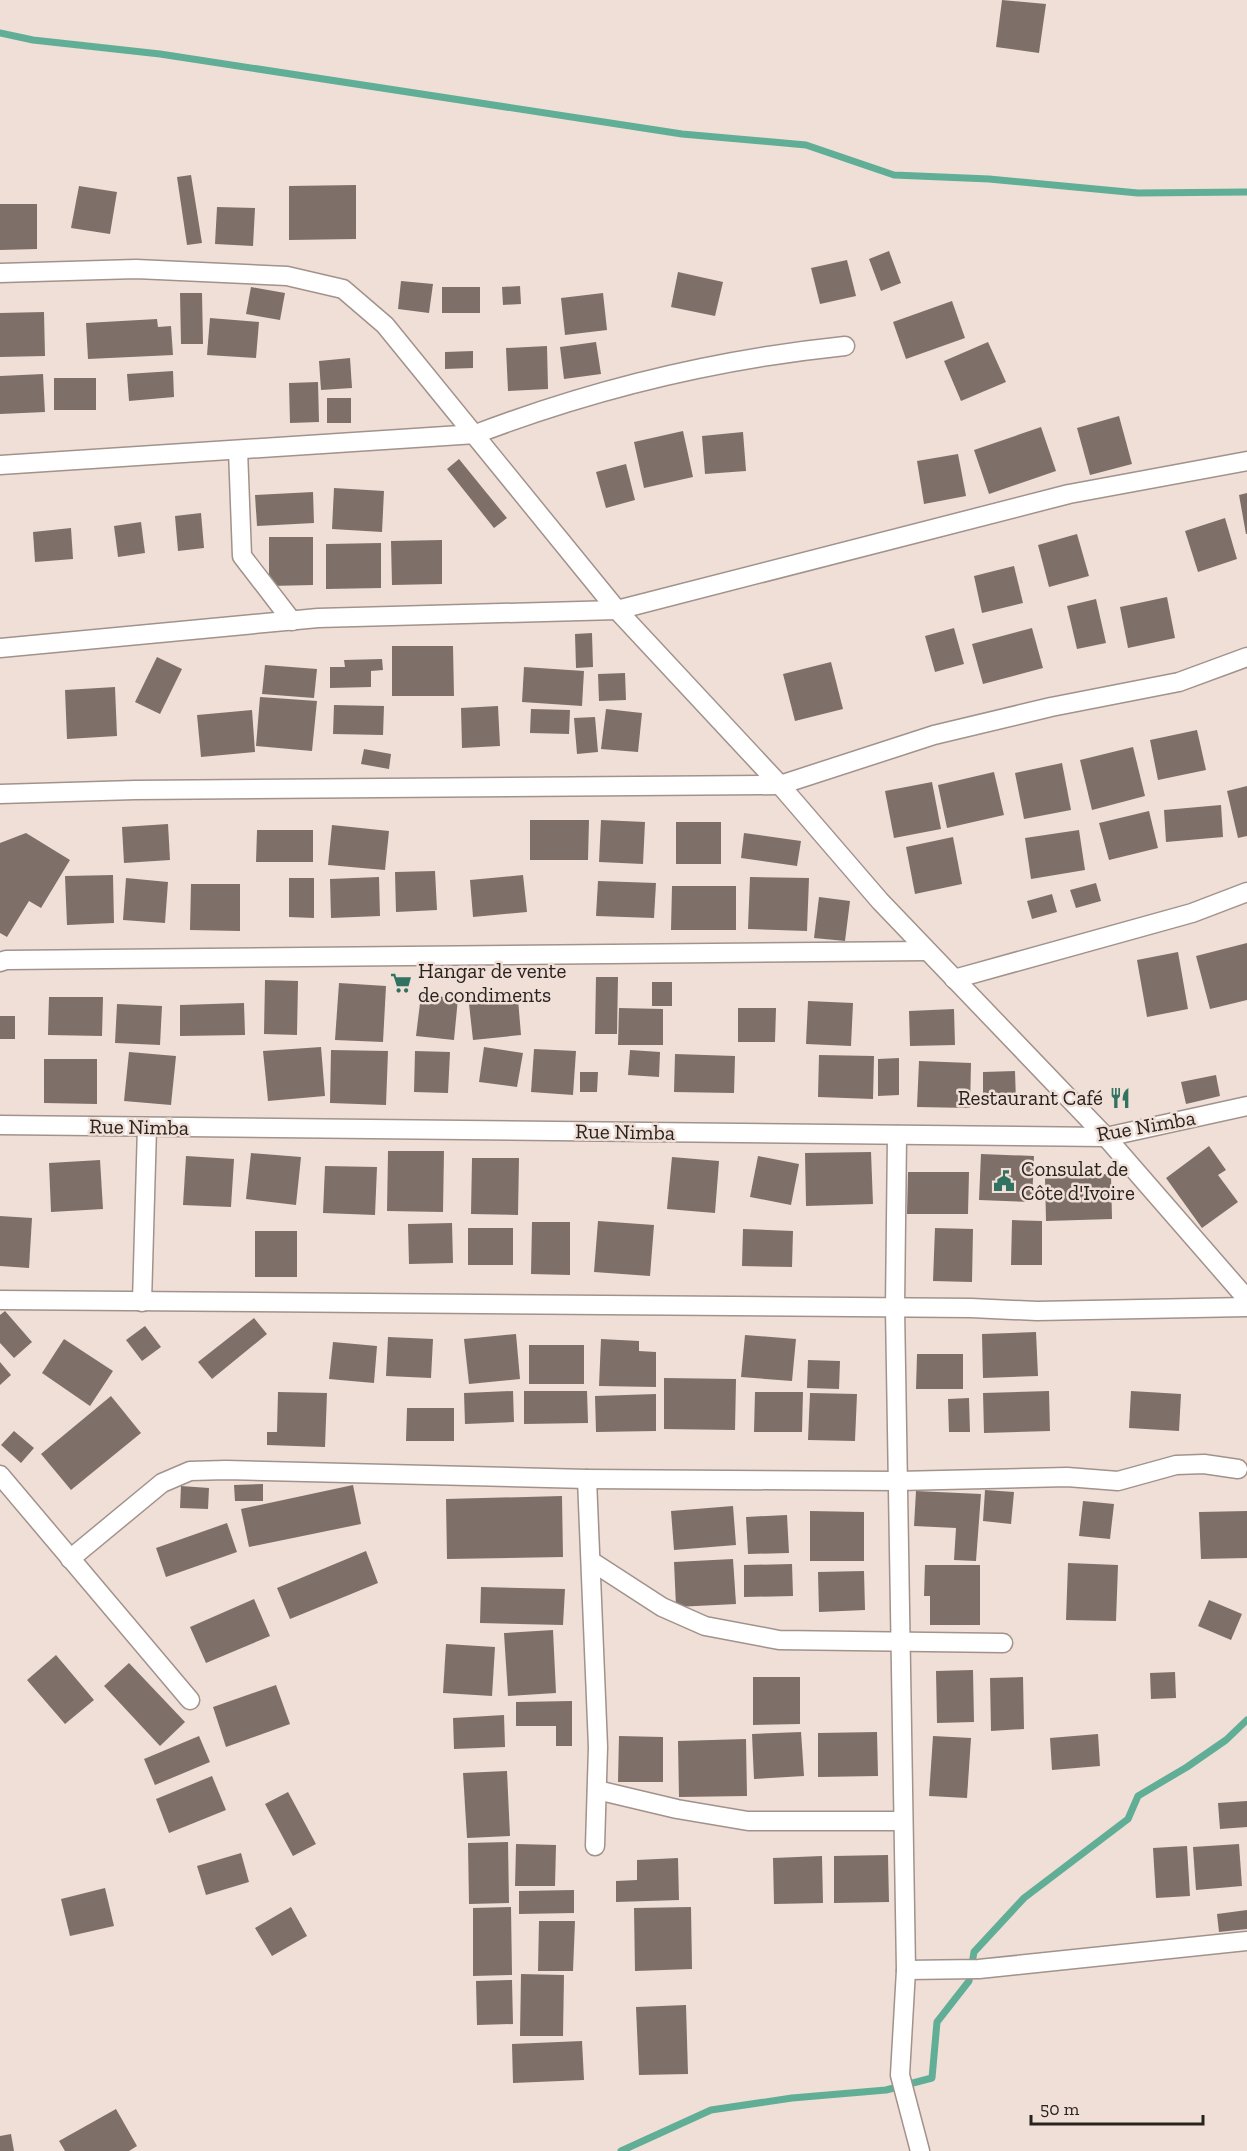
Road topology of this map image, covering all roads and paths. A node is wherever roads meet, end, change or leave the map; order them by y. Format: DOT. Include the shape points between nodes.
graph roads {
  1 [pos="0,273"];
  2 [pos="845,346"];
  3 [pos="476,434"];
  4 [pos="238,450"];
  5 [pos="1247,461"];
  6 [pos="0,465"];
  7 [pos="617,610"];
  8 [pos="292,621"];
  9 [pos="0,648"];
  10 [pos="1247,657"];
  11 [pos="780,785"];
  12 [pos="0,794"];
  13 [pos="1247,892"];
  14 [pos="927,951"];
  15 [pos="0,962"];
  16 [pos="954,979"];
  17 [pos="1247,1106"];
  18 [pos="0,1125"];
  19 [pos="147,1127"];
  20 [pos="897,1135"];
  21 [pos="1106,1137"];
  22 [pos="1247,1299"];
  23 [pos="0,1300"];
  24 [pos="142,1302"];
  25 [pos="1247,1307"];
  26 [pos="895,1308"];
  27 [pos="1238,1469"];
  28 [pos="0,1475"];
  29 [pos="587,1479"];
  30 [pos="898,1481"];
  31 [pos="70,1558"];
  32 [pos="591,1561"];
  33 [pos="1003,1642"];
  34 [pos="900,1643"];
  35 [pos="190,1700"];
  36 [pos="597,1790"];
  37 [pos="903,1821"];
  38 [pos="595,1846"];
  39 [pos="1247,1941"];
  40 [pos="906,1970"];
  41 [pos="920,2151"];
  1 -- 3 [label="street" via="136,269 287,276 343,289 385,325"];
  2 -- 3 [label="street" via="781,352 693,369 524,416"];
  3 -- 4 [label="street"];
  3 -- 7 [label="street"];
  4 -- 6 [label="street"];
  4 -- 8 [label="street" via="242,556"];
  5 -- 7 [label="street" via="1069,494"];
  7 -- 8 [label="street"];
  7 -- 11 [label="street"];
  8 -- 9 [label="street"];
  10 -- 11 [label="street" via="1179,682 934,735"];
  11 -- 12 [label="street"];
  11 -- 14 [label="street"];
  13 -- 16 [label="street" via="1192,913"];
  14 -- 15 [label="street"];
  14 -- 16 [label="street"];
  16 -- 21 [label="street"];
  17 -- 21 [label="street, Rue Nimba"];
  18 -- 19 [label="street, Rue Nimba"];
  19 -- 20 [label="street, Rue Nimba"];
  19 -- 24 [label="street"];
  20 -- 21 [label="street, Rue Nimba"];
  20 -- 26 [label="street"];
  21 -- 22 [label="street"];
  23 -- 24 [label="street"];
  24 -- 26 [label="street"];
  25 -- 26 [label="street" via="1036,1311"];
  26 -- 30 [label="street"];
  27 -- 30 [label="street" via="1176,1465 1118,1481 1067,1477"];
  28 -- 31 [label="street"];
  29 -- 30 [label="street"];
  29 -- 31 [label="street" via="190,1471 162,1483"];
  29 -- 32 [label="street"];
  30 -- 34 [label="street"];
  31 -- 35 [label="street"];
  32 -- 34 [label="street" via="662,1607 705,1626 779,1640"];
  32 -- 36 [label="street"];
  33 -- 34 [label="street"];
  34 -- 37 [label="street"];
  36 -- 37 [label="street" via="748,1821"];
  36 -- 38 [label="street"];
  37 -- 40 [label="street"];
  39 -- 40 [label="street" via="972,1968"];
  40 -- 41 [label="street" via="900,2075"];
}
